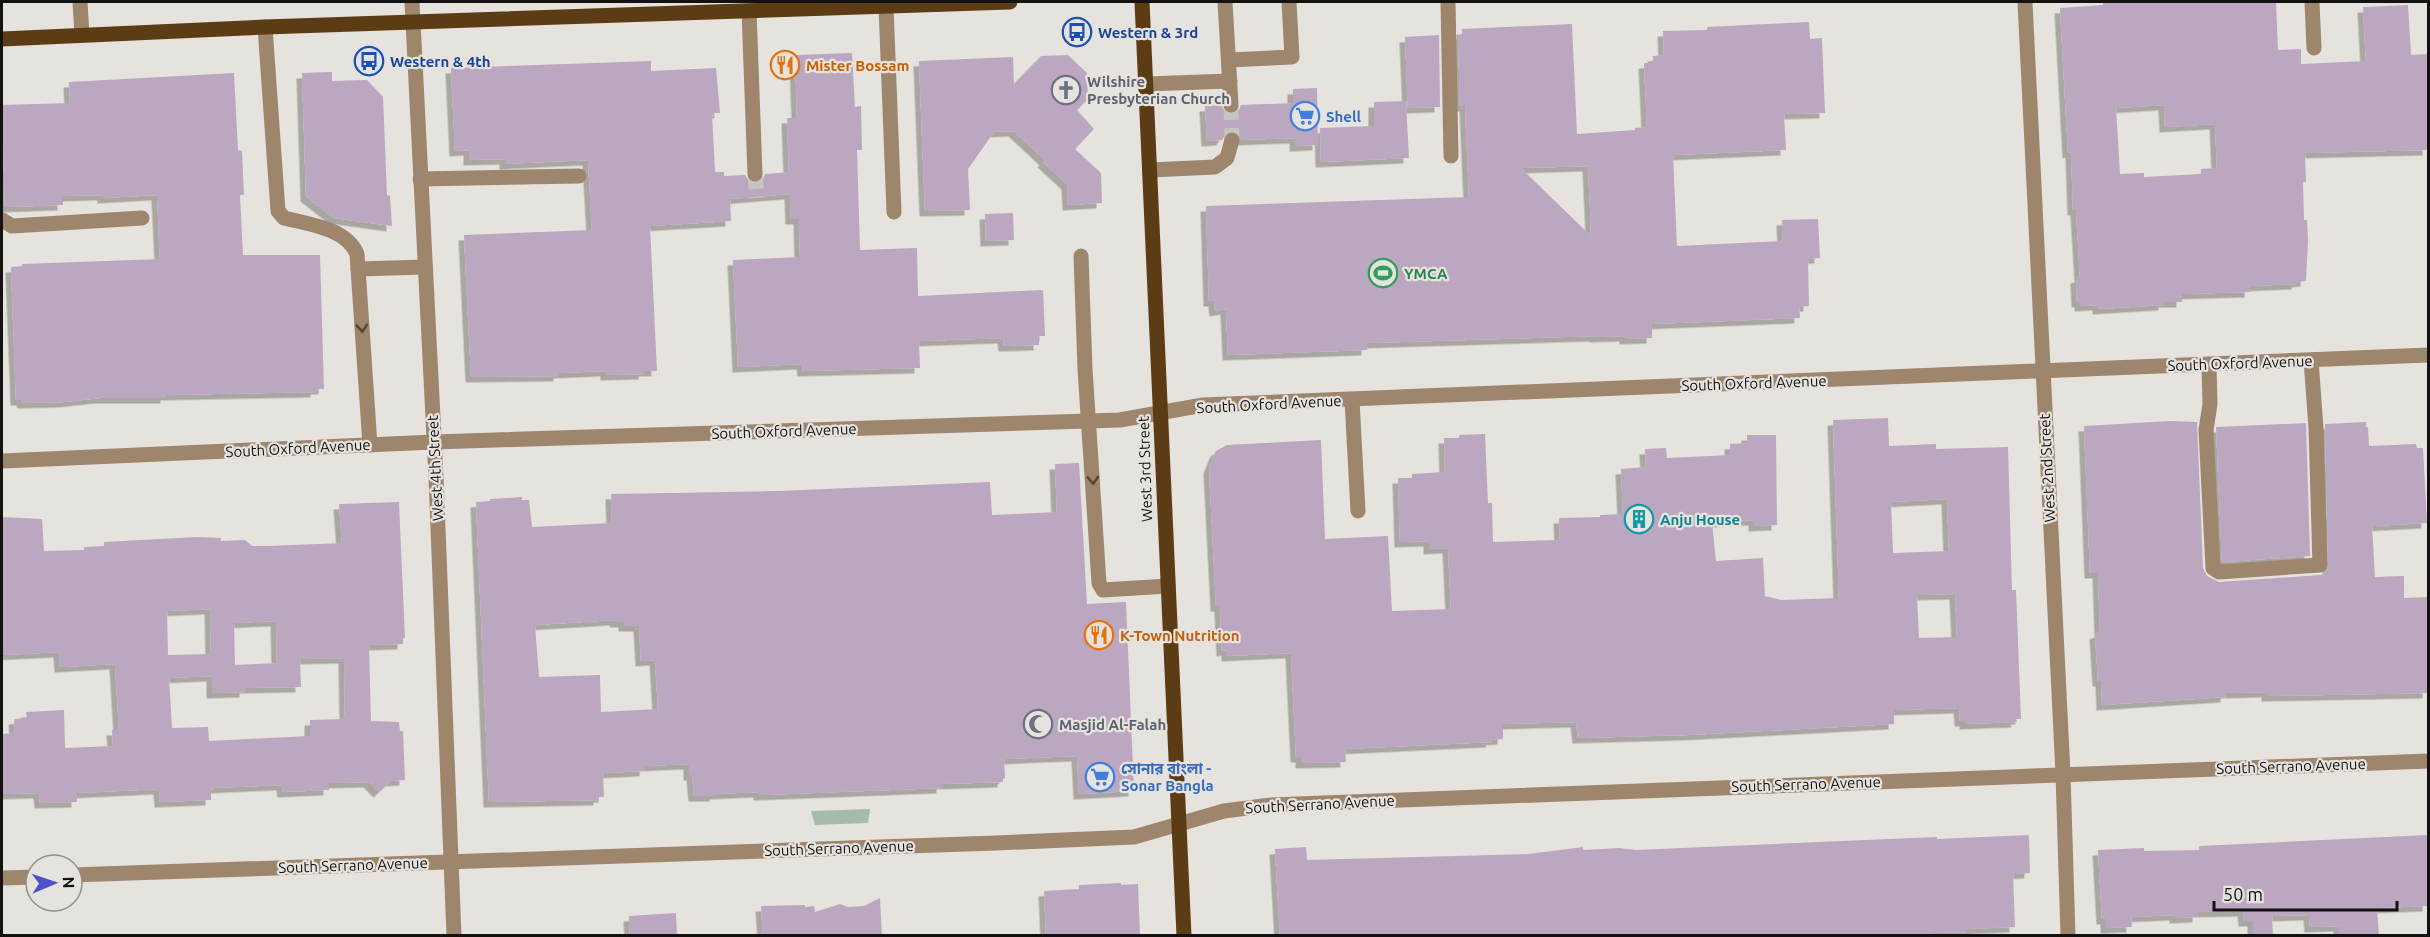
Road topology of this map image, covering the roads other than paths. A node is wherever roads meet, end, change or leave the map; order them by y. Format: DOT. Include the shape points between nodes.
graph roads {
  1 [pos="80,2"];
  2 [pos="412,2"];
  3 [pos="969,2"];
  4 [pos="1010,2"];
  5 [pos="1142,2"];
  6 [pos="1225,2"];
  7 [pos="1289,2"];
  8 [pos="1448,2"];
  9 [pos="2025,2"];
  10 [pos="2312,2"];
  11 [pos="886,6"];
  12 [pos="749,11"];
  13 [pos="414,22"];
  14 [pos="265,27"];
  15 [pos="82,35"];
  16 [pos="2,39"];
  17 [pos="2314,48"];
  18 [pos="1228,60"];
  19 [pos="1230,81"];
  20 [pos="1146,84"];
  21 [pos="1231,105"];
  22 [pos="1232,140"];
  23 [pos="1451,156"];
  24 [pos="1150,170"];
  25 [pos="755,174"];
  26 [pos="579,176"];
  27 [pos="420,179"];
  28 [pos="894,212"];
  29 [pos="142,218"];
  30 [pos="2,220"];
  31 [pos="1081,256"];
  32 [pos="425,267"];
  33 [pos="358,269"];
  34 [pos="2428,355"];
  35 [pos="2311,360"];
  36 [pos="2208,365"];
  37 [pos="2042,371"];
  38 [pos="1352,400"];
  39 [pos="1161,413"];
  40 [pos="1090,421"];
  41 [pos="434,442"];
  42 [pos="370,445"];
  43 [pos="2,462"];
  44 [pos="1358,511"];
  45 [pos="1168,585"];
  46 [pos="2428,761"];
  47 [pos="2063,774"];
  48 [pos="1179,825"];
  49 [pos="451,861"];
  50 [pos="84,875"];
  51 [pos="24,877"];
  52 [pos="2,878"];
  53 [pos="454,936"];
  54 [pos="1184,936"];
  55 [pos="2068,936"];
  1 -- 15 [label="street"];
  2 -- 13 [label="street, West 4th Street"];
  3 -- 4 [label="main road"];
  3 -- 11 [label="main road"];
  5 -- 20 [label="main road, West 3rd Street"];
  6 -- 18 [label="street"];
  7 -- 18 [label="street" via="1292,57"];
  8 -- 23 [label="street"];
  9 -- 37 [label="street, West 2nd Street"];
  10 -- 17 [label="street"];
  11 -- 12 [label="main road"];
  11 -- 28 [label="street"];
  12 -- 13 [label="main road"];
  12 -- 25 [label="street"];
  13 -- 14 [label="main road"];
  13 -- 27 [label="street, West 4th Street"];
  14 -- 15 [label="main road"];
  14 -- 33 [label="street" via="278,211 284,218 334,231 355,249"];
  15 -- 16 [label="main road"];
  18 -- 19 [label="street"];
  19 -- 20 [label="street"];
  19 -- 21 [label="street"];
  20 -- 24 [label="main road, West 3rd Street"];
  22 -- 24 [label="street" via="1227,158 1215,167"];
  24 -- 39 [label="main road, West 3rd Street"];
  26 -- 27 [label="street"];
  27 -- 32 [label="street, West 4th Street"];
  29 -- 30 [label="street" via="12,226"];
  31 -- 40 [label="street"];
  32 -- 33 [label="street"];
  32 -- 41 [label="street, West 4th Street"];
  33 -- 42 [label="street, one-way"];
  34 -- 35 [label="street, South Oxford Avenue"];
  35 -- 36 [label="street, South Oxford Avenue"];
  35 -- 36 [label="street" via="2320,565 2219,572 2213,568 2212,557 2206,430 2210,404"];
  36 -- 37 [label="street, South Oxford Avenue"];
  37 -- 38 [label="street, South Oxford Avenue"];
  37 -- 47 [label="street, West 2nd Street"];
  38 -- 39 [label="street, South Oxford Avenue" via="1203,405"];
  38 -- 44 [label="street"];
  39 -- 40 [label="street, South Oxford Avenue"];
  39 -- 45 [label="main road, West 3rd Street"];
  40 -- 41 [label="street, South Oxford Avenue"];
  40 -- 45 [label="street, one-way" via="1099,583 1103,590"];
  41 -- 42 [label="street, South Oxford Avenue"];
  41 -- 49 [label="street, West 4th Street"];
  42 -- 43 [label="street, South Oxford Avenue"];
  45 -- 48 [label="main road, West 3rd Street"];
  46 -- 47 [label="street, South Serrano Avenue"];
  47 -- 48 [label="street, South Serrano Avenue" via="1272,805 1224,811"];
  47 -- 55 [label="street, West 2nd Street"];
  48 -- 49 [label="street, South Serrano Avenue" via="1134,837"];
  48 -- 54 [label="main road, West 3rd Street"];
  49 -- 50 [label="street, South Serrano Avenue"];
  49 -- 53 [label="street, West 4th Street"];
  51 -- 52 [label="street"];
}
